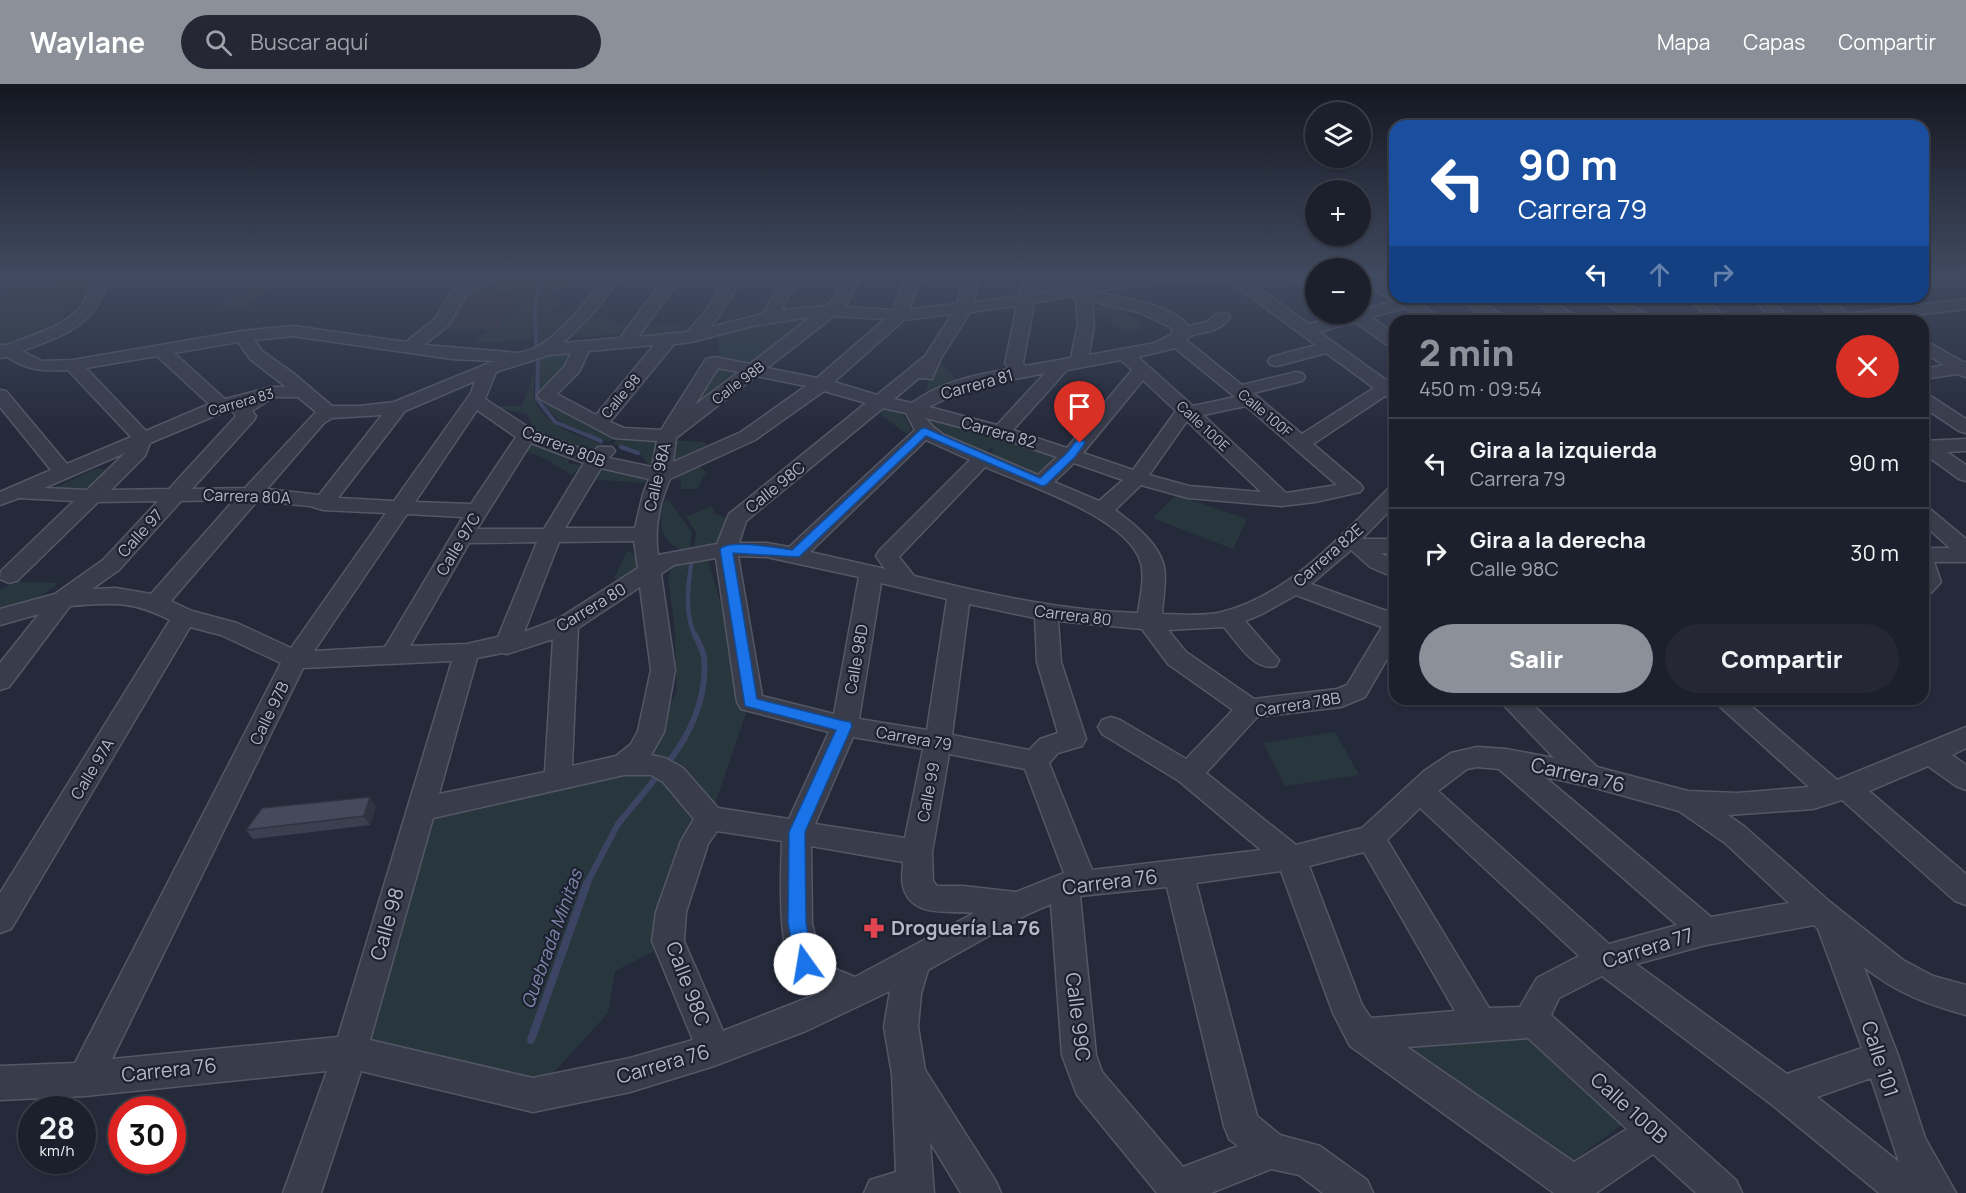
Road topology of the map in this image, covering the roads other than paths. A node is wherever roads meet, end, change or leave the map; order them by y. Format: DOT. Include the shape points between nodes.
graph roads {
  1 [pos="59,328"];
  2 [pos="434,328"];
  3 [pos="569,328"];
  4 [pos="636,328"];
  5 [pos="700,328"];
  6 [pos="728,328"];
  7 [pos="809,328"];
  8 [pos="885,328"];
  9 [pos="952,328"];
  10 [pos="1020,328"];
  11 [pos="1086,328"];
  12 [pos="1180,328"];
  13 [pos="1207,328"];
  14 [pos="1303,328"];
  15 [pos="1314,328"];
  16 [pos="1375,328"];
  17 [pos="1306,330"];
  18 [pos="242,336"];
  19 [pos="692,337"];
  20 [pos="1178,337"];
  21 [pos="1389,338"];
  22 [pos="668,340"];
  23 [pos="630,344"];
  24 [pos="583,346"];
  25 [pos="1329,347"];
  26 [pos="409,348"];
  27 [pos="1929,348"];
  28 [pos="161,350"];
  29 [pos="547,350"];
  30 [pos="3,351"];
  31 [pos="1124,354"];
  32 [pos="520,358"];
  33 [pos="931,360"];
  34 [pos="715,362"];
  35 [pos="1070,364"];
  36 [pos="73,365"];
  37 [pos="488,369"];
  38 [pos="756,369"];
  39 [pos="1964,369"];
  40 [pos="1141,371"];
  41 [pos="1020,372"];
  42 [pos="1929,373"];
  43 [pos="821,384"];
  44 [pos="1389,387"];
  45 [pos="1389,389"];
  46 [pos="272,392"];
  47 [pos="302,392"];
  48 [pos="0,395"];
  49 [pos="1245,396"];
  50 [pos="474,400"];
  51 [pos="881,402"];
  52 [pos="1929,403"];
  53 [pos="221,406"];
  54 [pos="398,407"];
  55 [pos="915,409"];
  56 [pos="328,412"];
  57 [pos="1188,412"];
  58 [pos="598,424"];
  59 [pos="1966,427"];
  60 [pos="925,431"];
  61 [pos="1001,432"];
  62 [pos="621,434"];
  63 [pos="527,435"];
  64 [pos="667,436"];
  65 [pos="142,438"];
  66 [pos="1302,443"];
  67 [pos="1966,445"];
  68 [pos="1929,446"];
  69 [pos="1929,449"];
  70 [pos="1071,455"];
  71 [pos="595,461"];
  72 [pos="976,465"];
  73 [pos="64,473"];
  74 [pos="661,475"];
  75 [pos="1966,475"];
  76 [pos="1137,478"];
  77 [pos="1042,483"];
  78 [pos="1353,488"];
  79 [pos="251,494"];
  80 [pos="92,495"];
  81 [pos="174,495"];
  82 [pos="8,496"];
  83 [pos="1281,500"];
  84 [pos="1389,500"];
  85 [pos="323,504"];
  86 [pos="399,509"];
  87 [pos="1102,510"];
  88 [pos="477,511"];
  89 [pos="1929,519"];
  90 [pos="644,534"];
  91 [pos="463,536"];
  92 [pos="550,536"];
  93 [pos="1354,544"];
  94 [pos="1389,546"];
  95 [pos="726,549"];
  96 [pos="1966,553"];
  97 [pos="794,555"];
  98 [pos="1929,555"];
  99 [pos="1389,568"];
  100 [pos="651,571"];
  101 [pos="871,572"];
  102 [pos="9,576"];
  103 [pos="905,580"];
  104 [pos="1294,586"];
  105 [pos="959,594"];
  106 [pos="63,599"];
  107 [pos="156,603"];
  108 [pos="1046,613"];
  109 [pos="0,617"];
  110 [pos="184,617"];
  111 [pos="1229,618"];
  112 [pos="1149,622"];
  113 [pos="1389,622"];
  114 [pos="566,625"];
  115 [pos="1389,634"];
  116 [pos="507,646"];
  117 [pos="467,652"];
  118 [pos="392,656"];
  119 [pos="295,660"];
  120 [pos="1267,660"];
  121 [pos="0,681"];
  122 [pos="750,702"];
  123 [pos="1517,705"];
  124 [pos="1734,705"];
  125 [pos="1250,710"];
  126 [pos="844,726"];
  127 [pos="1112,727"];
  128 [pos="1966,737"];
  129 [pos="938,741"];
  130 [pos="1930,754"];
  131 [pos="1506,759"];
  132 [pos="1035,761"];
  133 [pos="624,765"];
  134 [pos="1189,774"];
  135 [pos="1587,775"];
  136 [pos="558,779"];
  137 [pos="1966,780"];
  138 [pos="1839,789"];
  139 [pos="1420,791"];
  140 [pos="1688,802"];
  141 [pos="421,809"];
  142 [pos="710,818"];
  143 [pos="797,832"];
  144 [pos="1371,838"];
  145 [pos="917,852"];
  146 [pos="1291,858"];
  147 [pos="1179,873"];
  148 [pos="1073,884"];
  149 [pos="1966,892"];
  150 [pos="1017,905"];
  151 [pos="1825,916"];
  152 [pos="0,920"];
  153 [pos="1706,931"];
  154 [pos="1604,959"];
  155 [pos="914,963"];
  156 [pos="856,993"];
  157 [pos="1966,1000"];
  158 [pos="1535,1022"];
  159 [pos="1480,1024"];
  160 [pos="1362,1035"];
  161 [pos="714,1050"];
  162 [pos="350,1052"];
  163 [pos="1882,1058"];
  164 [pos="909,1074"];
  165 [pos="85,1078"];
  166 [pos="0,1083"];
  167 [pos="1783,1092"];
  168 [pos="1655,1132"];
  169 [pos="1270,1150"];
  170 [pos="1575,1188"];
  171 [pos="904,1191"];
  172 [pos="302,1193"];
  173 [pos="982,1193"];
  174 [pos="1354,1193"];
  175 [pos="1723,1193"];
  176 [pos="1908,1193"];
  177 [pos="1937,1193"];
  1 -- 30 [label="street"];
  2 -- 26 [label="street"];
  3 -- 29 [label="street"];
  4 -- 23 [label="street" via="628,339"];
  5 -- 19 [label="street"];
  6 -- 19 [label="street"];
  7 -- 38 [label="street, Calle 98B"];
  8 -- 43 [label="street"];
  9 -- 33 [label="street, Calle 98C"];
  10 -- 41 [label="street" via="1014,363"];
  11 -- 35 [label="street" via="1083,350"];
  12 -- 20 [label="street"];
  13 -- 20 [label="street, Carrera 81"];
  14 -- 17 [label="street"];
  15 -- 17 [label="street"];
  16 -- 21 [label="street"];
  17 -- 25 [label="street"];
  18 -- 26 [label="street" via="293,331"];
  18 -- 28 [label="street"];
  18 -- 47 [label="street" via="255,354"];
  19 -- 22 [label="street"];
  20 -- 31 [label="street, Carrera 81" via="1158,348"];
  20 -- 49 [label="street, Calle 100F"];
  22 -- 23 [label="street"];
  22 -- 58 [label="street, Calle 98"];
  23 -- 24 [label="street"];
  24 -- 29 [label="street"];
  24 -- 58 [label="street, Carrera 80B" via="573,368 546,395"];
  25 -- 44 [label="street"];
  25 -- 49 [label="street" via="1277,361 1296,377"];
  26 -- 32 [label="street"];
  27 -- 39 [label="street"];
  28 -- 36 [label="street"];
  28 -- 53 [label="street"];
  29 -- 32 [label="street"];
  30 -- 36 [label="street" via="42,366"];
  31 -- 35 [label="street, Carrera 81"];
  31 -- 40 [label="street, Calle 100E"];
  32 -- 37 [label="street"];
  33 -- 51 [label="street, Calle 98C"];
  33 -- 55 [label="street, Calle 98C"];
  34 -- 38 [label="street, Carrera 82"];
  34 -- 64 [label="street, Calle 98A"];
  35 -- 41 [label="street, Carrera 81"];
  35 -- 61 [label="street"];
  36 -- 65 [label="street"];
  37 -- 50 [label="street, Calle 97B"];
  37 -- 54 [label="street"];
  38 -- 43 [label="street, Carrera 82"];
  38 -- 64 [label="street, Calle 98B"];
  39 -- 42 [label="street"];
  40 -- 57 [label="street, Calle 100E"];
  40 -- 70 [label="street"];
  41 -- 55 [label="street, Carrera 81" via="945,390"];
  43 -- 51 [label="street, Carrera 82"];
  43 -- 74 [label="street" via="748,436"];
  45 -- 66 [label="street"];
  46 -- 47 [label="street, Carrera 83"];
  46 -- 53 [label="street, Carrera 83"];
  46 -- 81 [label="street, Calle 97" via="240,410 247,416"];
  47 -- 56 [label="street"];
  48 -- 73 [label="street"];
  49 -- 57 [label="street"];
  49 -- 66 [label="street, Calle 100F"];
  50 -- 63 [label="street, Carrera 80B"];
  50 -- 86 [label="street, Calle 97B"];
  51 -- 55 [label="street, Carrera 82"];
  51 -- 95 [label="street, Calle 98C" via="736,518"];
  52 -- 59 [label="street"];
  53 -- 65 [label="street, Carrera 83"];
  54 -- 56 [label="street"];
  54 -- 85 [label="street"];
  55 -- 60 [label="street" via="916,421"];
  55 -- 61 [label="street, Carrera 82"];
  56 -- 79 [label="street" via="317,419"];
  57 -- 76 [label="street"];
  57 -- 83 [label="street, Calle 100E"];
  58 -- 62 [label="street, Carrera 80B"];
  60 -- 77 [label="street"];
  60 -- 97 [label="street"];
  61 -- 70 [label="street, Carrera 82"];
  62 -- 64 [label="street, Carrera 80B"];
  62 -- 71 [label="street, Calle 98"];
  63 -- 71 [label="street, Carrera 80B"];
  63 -- 88 [label="street, Calle 97C"];
  64 -- 74 [label="street, Calle 98A"];
  65 -- 73 [label="street, Carrera 83"];
  65 -- 80 [label="street" via="138,452"];
  66 -- 78 [label="street, Calle 100F"];
  67 -- 68 [label="street"];
  69 -- 75 [label="street"];
  70 -- 76 [label="street, Carrera 82"];
  70 -- 77 [label="street"];
  71 -- 74 [label="street, Carrera 80B"];
  71 -- 92 [label="street, Calle 98"];
  72 -- 103 [label="street" via="887,556"];
  73 -- 82 [label="street, Carrera 83"];
  74 -- 90 [label="street, Calle 98A"];
  76 -- 83 [label="street, Carrera 82" via="1188,492"];
  76 -- 87 [label="street"];
  77 -- 87 [label="street"];
  78 -- 83 [label="street, Carrera 82"];
  79 -- 81 [label="street, Carrera 80A"];
  79 -- 85 [label="street, Carrera 80A"];
  79 -- 107 [label="street"];
  80 -- 81 [label="street, Carrera 80A"];
  80 -- 82 [label="street, Carrera 80A"];
  80 -- 102 [label="street"];
  81 -- 106 [label="street, Calle 97" via="111,565"];
  84 -- 93 [label="street, Carrera 82E"];
  85 -- 86 [label="street, Carrera 80A"];
  86 -- 88 [label="street, Carrera 80A"];
  86 -- 119 [label="street, Calle 97B"];
  87 -- 112 [label="street" via="1132,533 1151,560 1154,586"];
  88 -- 91 [label="street, Calle 97C"];
  89 -- 96 [label="street"];
  90 -- 92 [label="street"];
  90 -- 100 [label="street, Calle 98A"];
  91 -- 92 [label="street"];
  91 -- 118 [label="street, Calle 97C"];
  92 -- 116 [label="street, Calle 98"];
  93 -- 94 [label="street"];
  93 -- 99 [label="street"];
  93 -- 104 [label="street, Carrera 82E"];
  95 -- 97 [label="street, Carrera 80"];
  95 -- 100 [label="street, Carrera 80" via="668,559"];
  95 -- 122 [label="street, Calle 98C"];
  96 -- 98 [label="street"];
  97 -- 101 [label="street, Carrera 80"];
  100 -- 114 [label="street, Carrera 80"];
  100 -- 133 [label="street" via="663,670 651,732"];
  101 -- 103 [label="street, Carrera 80"];
  101 -- 126 [label="street, Calle 98D"];
  103 -- 105 [label="street, Carrera 80"];
  104 -- 111 [label="street, Carrera 82E"];
  104 -- 113 [label="street"];
  105 -- 108 [label="street, Carrera 80"];
  105 -- 129 [label="street, Calle 99"];
  106 -- 107 [label="street, Carrera 80" via="116,595"];
  106 -- 109 [label="street, Carrera 80"];
  106 -- 121 [label="street, Calle 97"];
  107 -- 110 [label="street, Carrera 80"];
  108 -- 112 [label="street, Carrera 80"];
  108 -- 132 [label="street" via="1049,662 1073,739 1049,746"];
  110 -- 119 [label="street, Carrera 80" via="229,629"];
  110 -- 152 [label="street, Calle 97A"];
  111 -- 112 [label="street, Carrera 82E"];
  111 -- 120 [label="street"];
  112 -- 125 [label="street" via="1177,658"];
  114 -- 116 [label="street, Carrera 80"];
  114 -- 136 [label="street"];
  115 -- 125 [label="street, Carrera 78B" via="1356,691 1349,696"];
  116 -- 117 [label="street, Carrera 80"];
  117 -- 118 [label="street, Carrera 80"];
  117 -- 141 [label="street, Calle 98"];
  118 -- 119 [label="street, Carrera 80"];
  119 -- 165 [label="street, Calle 97B"];
  122 -- 126 [label="street, Carrera 79"];
  123 -- 135 [label="street"];
  124 -- 138 [label="street"];
  125 -- 134 [label="street, Carrera 78B"];
  126 -- 129 [label="street, Carrera 79"];
  126 -- 143 [label="street, Calle 98D"];
  127 -- 134 [label="street"];
  128 -- 130 [label="street, Carrera 76"];
  129 -- 132 [label="street, Carrera 79"];
  129 -- 145 [label="street, Calle 99"];
  130 -- 137 [label="street"];
  130 -- 138 [label="street, Carrera 76"];
  131 -- 135 [label="street, Carrera 76"];
  131 -- 139 [label="street, Carrera 76" via="1460,760"];
  131 -- 153 [label="street"];
  132 -- 148 [label="street, Calle 99C"];
  133 -- 136 [label="street"];
  133 -- 142 [label="street" via="664,770"];
  134 -- 146 [label="street"];
  135 -- 140 [label="street, Carrera 76"];
  136 -- 141 [label="street"];
  138 -- 140 [label="street, Carrera 76" via="1813,798 1737,804"];
  138 -- 149 [label="street"];
  139 -- 144 [label="street, Carrera 76"];
  139 -- 154 [label="street"];
  140 -- 151 [label="street, Calle 101" via="1735,835"];
  141 -- 162 [label="street, Calle 98"];
  142 -- 143 [label="street"];
  142 -- 161 [label="street, Calle 98C" via="694,841 671,912 668,941"];
  143 -- 145 [label="street"];
  143 -- 156 [label="street, Calle 98D" via="797,923 805,964 812,974"];
  144 -- 146 [label="street, Carrera 76"];
  144 -- 159 [label="street"];
  145 -- 150 [label="street, Calle 99" via="917,880 930,899"];
  146 -- 147 [label="street, Carrera 76"];
  146 -- 160 [label="street" via="1349,1013"];
  147 -- 148 [label="street, Carrera 76"];
  147 -- 169 [label="street" via="1242,1126"];
  148 -- 150 [label="street, Carrera 76"];
  148 -- 169 [label="street, Calle 99C" via="1080,1055 1089,1083 1177,1188"];
  150 -- 155 [label="street, Carrera 76"];
  151 -- 153 [label="street, Carrera 77"];
  151 -- 157 [label="street, Calle 101" via="1892,970 1926,990"];
  151 -- 163 [label="street, Calle 101"];
  153 -- 154 [label="street, Carrera 77"];
  154 -- 158 [label="street, Carrera 77" via="1548,988 1534,1012"];
  154 -- 167 [label="street"];
  155 -- 156 [label="street, Carrera 76"];
  155 -- 164 [label="street" via="901,1027"];
  156 -- 161 [label="street, Carrera 76"];
  158 -- 159 [label="street"];
  158 -- 168 [label="street, Calle 100B"];
  159 -- 160 [label="street"];
  160 -- 170 [label="street"];
  161 -- 162 [label="street, Carrera 76" via="630,1075 533,1095"];
  162 -- 165 [label="street, Carrera 76"];
  162 -- 172 [label="street, Calle 98"];
  163 -- 167 [label="street"];
  163 -- 177 [label="street, Calle 101" via="1893,1103 1927,1182"];
  164 -- 171 [label="street"];
  164 -- 173 [label="street"];
  165 -- 166 [label="street, Carrera 76"];
  167 -- 176 [label="street"];
  168 -- 170 [label="street"];
  168 -- 175 [label="street, Calle 100B"];
  169 -- 174 [label="street" via="1307,1159"];
}
